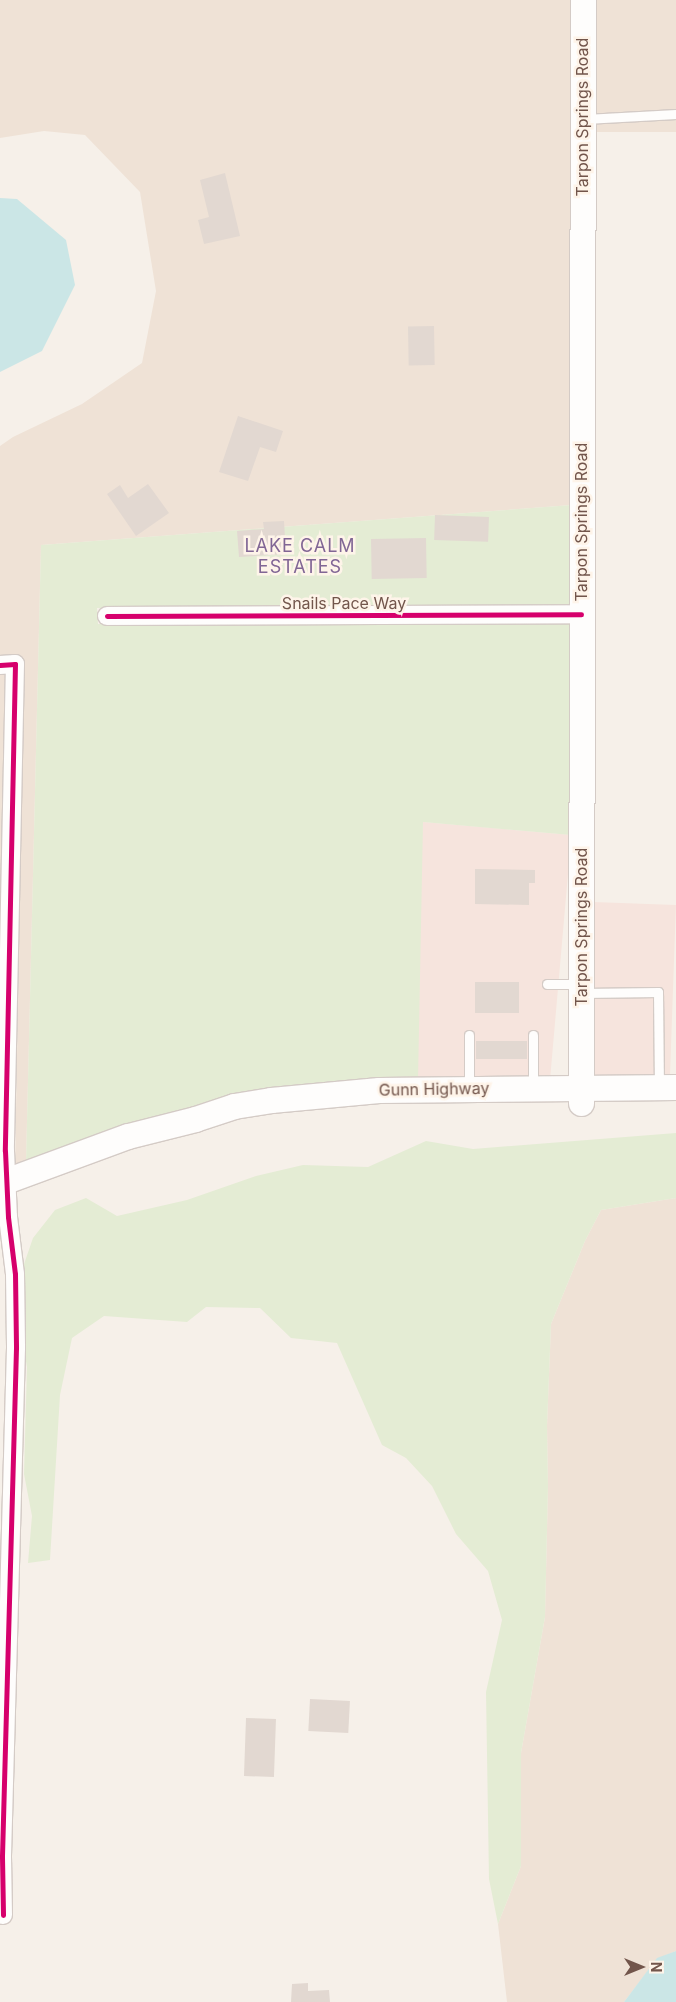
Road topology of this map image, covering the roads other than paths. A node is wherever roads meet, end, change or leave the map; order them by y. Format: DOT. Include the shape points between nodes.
graph roads {
  1 [pos="582,0"];
  2 [pos="676,114"];
  3 [pos="582,120"];
  4 [pos="581,614"];
  5 [pos="107,616"];
  6 [pos="0,665"];
  7 [pos="547,984"];
  8 [pos="581,988"];
  9 [pos="469,1035"];
  10 [pos="532,1035"];
  11 [pos="533,1087"];
  12 [pos="470,1088"];
  13 [pos="670,1092"];
  14 [pos="581,1095"];
  15 [pos="195,1119"];
  16 [pos="3,1181"];
  17 [pos="3,1915"];
  1 -- 3 [label="main road, Tarpon Springs Road"];
  2 -- 3 [label="lane"];
  3 -- 4 [label="main road, Tarpon Springs Road"];
  4 -- 5 [label="street, Snails Pace Way"];
  4 -- 8 [label="main road, Tarpon Springs Road"];
  6 -- 16 [label="street" via="15,664"];
  7 -- 8 [label="lane"];
  8 -- 13 [label="lane" via="658,992"];
  8 -- 14 [label="main road, Tarpon Springs Road"];
  9 -- 12 [label="lane"];
  10 -- 11 [label="lane"];
  11 -- 12 [label="main road, Gunn Highway"];
  11 -- 14 [label="main road, Gunn Highway"];
  12 -- 15 [label="main road, Gunn Highway" via="306,1095 234,1106"];
  13 -- 14 [label="main road, Gunn Highway"];
  14 -- 15 [label="main road, Gunn Highway" via="291,1110"];
  15 -- 16 [label="main road, Gunn Highway" via="128,1136"];
  16 -- 17 [label="street" via="15,1274 16,1348"];
}
